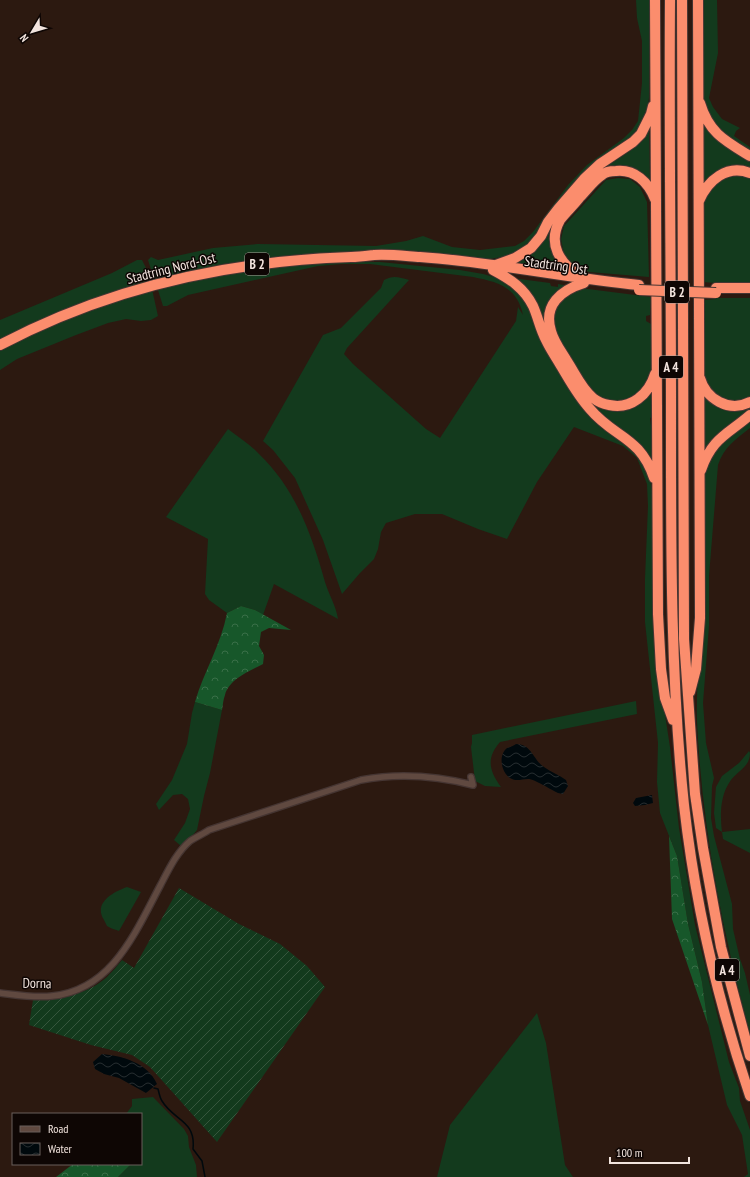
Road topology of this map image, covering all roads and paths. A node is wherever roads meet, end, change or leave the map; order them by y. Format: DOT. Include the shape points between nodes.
graph roads {
  1 [pos="655,0"];
  2 [pos="670,0"];
  3 [pos="682,0"];
  4 [pos="698,0"];
  5 [pos="656,96"];
  6 [pos="697,96"];
  7 [pos="750,156"];
  8 [pos="750,173"];
  9 [pos="656,203"];
  10 [pos="698,205"];
  11 [pos="494,268"];
  12 [pos="584,281"];
  13 [pos="750,288"];
  14 [pos="716,291"];
  15 [pos="750,293"];
  16 [pos="0,345"];
  17 [pos="656,369"];
  18 [pos="698,372"];
  19 [pos="750,402"];
  20 [pos="750,415"];
  21 [pos="699,478"];
  22 [pos="657,487"];
  23 [pos="688,702"];
  24 [pos="678,734"];
  25 [pos="471,777"];
  26 [pos="0,993"];
  27 [pos="750,1056"];
  28 [pos="750,1096"];
  1 -- 5 [label="highway"];
  2 -- 24 [label="highway, A 4" via="671,541"];
  3 -- 23 [label="highway, A 4" via="684,639"];
  4 -- 6 [label="highway"];
  5 -- 9 [label="highway"];
  5 -- 11 [label="highway" via="641,134 600,164 584,180 558,209 531,248"];
  6 -- 7 [label="highway" via="714,131"];
  6 -- 10 [label="highway"];
  8 -- 10 [label="highway" via="744,170 732,171 714,178 707,185"];
  9 -- 12 [label="highway" via="646,183 639,176 621,170 602,175 567,212 557,228 556,247 564,264"];
  9 -- 17 [label="highway"];
  10 -- 18 [label="highway"];
  11 -- 12 [label="highway, B 2"];
  11 -- 16 [label="highway, Stadtring Nord-Ost / B 2" via="358,257 317,258 207,272 93,304"];
  11 -- 22 [label="highway" via="509,278 527,296 546,340 578,395 600,420 627,438 643,454 652,470"];
  12 -- 14 [label="highway, Stadtring Ost / B 2, bridge"];
  12 -- 17 [label="highway" via="558,296 550,309 548,321 556,342 584,389 601,403 625,406 646,392"];
  13 -- 14 [label="highway, Stadtring Ost / B 2"];
  14 -- 15 [label="highway, Stadtring Ost / B 2"];
  17 -- 22 [label="highway"];
  18 -- 19 [label="highway" via="701,382 713,398 726,405 738,406"];
  18 -- 21 [label="highway"];
  20 -- 21 [label="highway" via="713,446"];
  21 -- 23 [label="highway" via="700,618 696,669"];
  22 -- 24 [label="highway" via="658,614 662,669 666,698"];
  23 -- 27 [label="highway, A 4" via="695,794 708,884 721,947"];
  24 -- 28 [label="highway, A 4" via="684,806 698,901 736,1055"];
  25 -- 26 [label="street, Dorna" via="473,785 421,777 361,780 209,830 191,840 178,854 128,945 114,964 96,979 74,991 59,995 41,997"];
}
